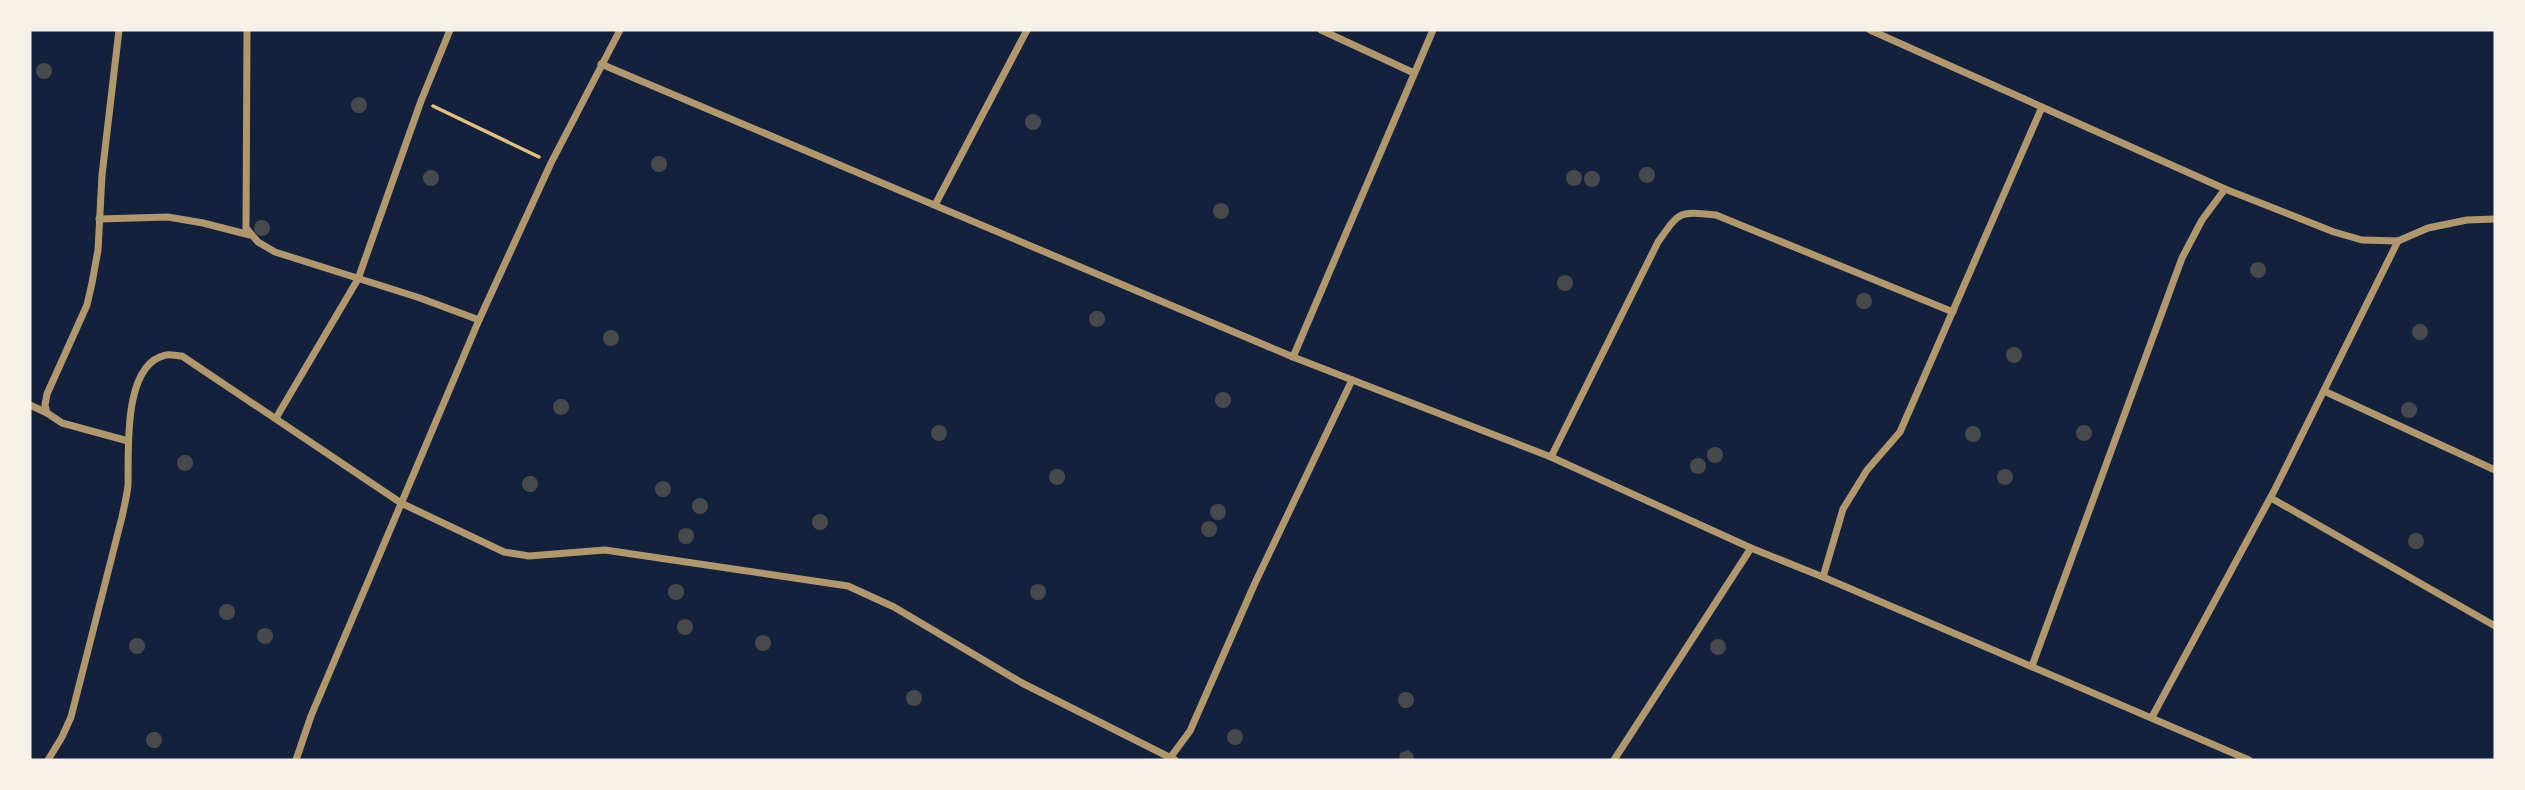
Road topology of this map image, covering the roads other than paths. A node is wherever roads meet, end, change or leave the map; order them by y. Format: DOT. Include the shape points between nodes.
graph roads {
  1 [pos="119,30"];
  2 [pos="247,30"];
  3 [pos="450,30"];
  4 [pos="620,30"];
  5 [pos="1027,30"];
  6 [pos="1321,30"];
  7 [pos="1433,30"];
  8 [pos="1870,30"];
  9 [pos="601,64"];
  10 [pos="1414,74"];
  11 [pos="2042,107"];
  12 [pos="2225,189"];
  13 [pos="935,205"];
  14 [pos="99,219"];
  15 [pos="2495,219"];
  16 [pos="251,236"];
  17 [pos="2398,241"];
  18 [pos="358,279"];
  19 [pos="1954,312"];
  20 [pos="479,320"];
  21 [pos="1293,357"];
  22 [pos="1352,380"];
  23 [pos="2324,391"];
  24 [pos="30,405"];
  25 [pos="47,413"];
  26 [pos="276,418"];
  27 [pos="128,441"];
  28 [pos="1551,457"];
  29 [pos="2495,470"];
  30 [pos="2271,498"];
  31 [pos="401,503"];
  32 [pos="1751,548"];
  33 [pos="1823,577"];
  34 [pos="2495,626"];
  35 [pos="2032,666"];
  36 [pos="2152,718"];
  37 [pos="1173,759"];
  38 [pos="48,760"];
  39 [pos="296,760"];
  40 [pos="1614,760"];
  41 [pos="2249,760"];
  1 -- 14 [label="street"];
  2 -- 16 [label="street" via="246,228"];
  3 -- 18 [label="street"];
  4 -- 9 [label="street"];
  5 -- 13 [label="street"];
  6 -- 10 [label="street"];
  7 -- 10 [label="street"];
  8 -- 11 [label="street"];
  9 -- 13 [label="street"];
  9 -- 20 [label="street"];
  10 -- 21 [label="street"];
  11 -- 12 [label="street"];
  11 -- 19 [label="street"];
  12 -- 17 [label="street" via="2334,232 2362,240"];
  12 -- 35 [label="street" via="2182,258"];
  13 -- 21 [label="street"];
  14 -- 16 [label="street" via="168,217"];
  14 -- 25 [label="street" via="87,305 47,394"];
  15 -- 17 [label="street" via="2428,228"];
  16 -- 18 [label="street" via="275,252"];
  17 -- 23 [label="street"];
  18 -- 20 [label="street"];
  18 -- 26 [label="street"];
  19 -- 28 [label="street" via="1716,215 1686,212 1673,220 1658,242"];
  19 -- 33 [label="street" via="1900,432 1867,470 1843,509"];
  20 -- 31 [label="street"];
  21 -- 22 [label="street"];
  22 -- 28 [label="street"];
  22 -- 37 [label="street"];
  23 -- 29 [label="street"];
  23 -- 30 [label="street"];
  24 -- 25 [label="street"];
  25 -- 27 [label="street" via="62,423"];
  26 -- 27 [label="street" via="183,356 165,355 150,364 138,381"];
  26 -- 31 [label="street"];
  27 -- 38 [label="street" via="128,489 122,517 71,717"];
  28 -- 32 [label="street"];
  30 -- 34 [label="street"];
  30 -- 36 [label="street"];
  31 -- 37 [label="street" via="504,552 529,556 605,550 848,586 894,607 1022,683"];
  31 -- 39 [label="street"];
  32 -- 33 [label="street"];
  32 -- 40 [label="street"];
  33 -- 35 [label="street"];
  35 -- 36 [label="street"];
  36 -- 41 [label="street"];
}
